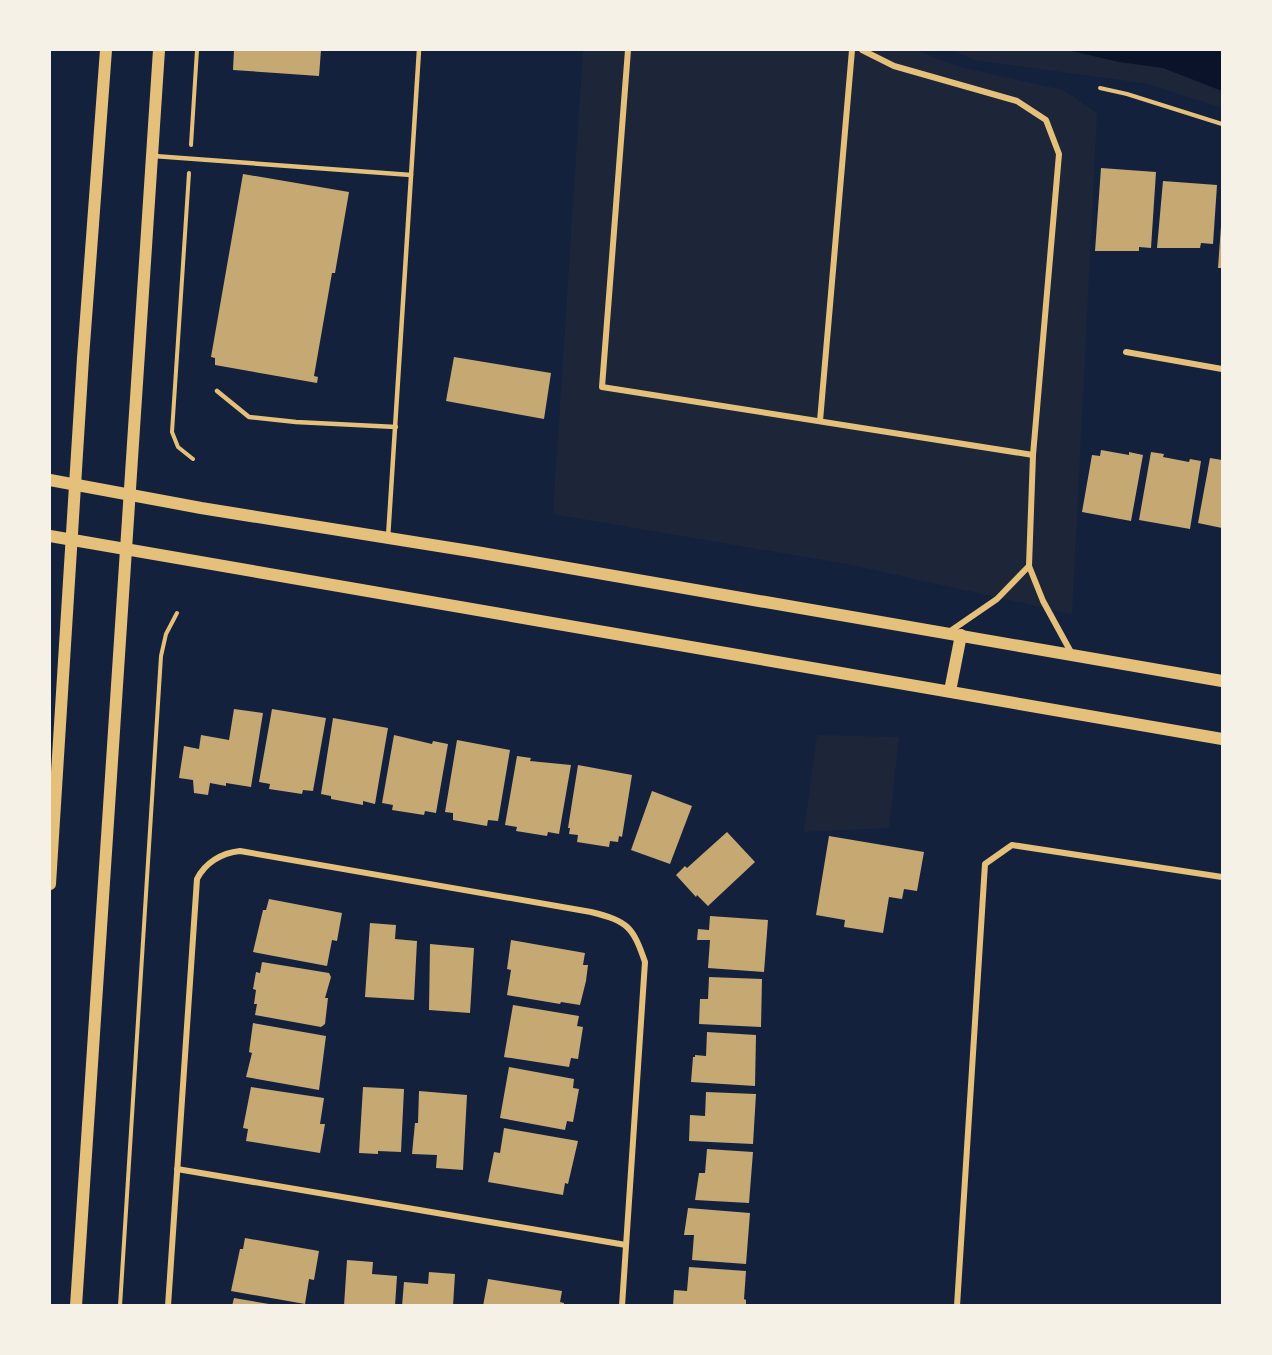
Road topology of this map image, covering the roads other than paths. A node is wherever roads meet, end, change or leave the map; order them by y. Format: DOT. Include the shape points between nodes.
graph roads {
  1 [pos="106,50"];
  2 [pos="159,50"];
  3 [pos="419,50"];
  4 [pos="628,50"];
  5 [pos="852,50"];
  6 [pos="862,50"];
  7 [pos="152,156"];
  8 [pos="411,175"];
  9 [pos="1126,352"];
  10 [pos="1222,369"];
  11 [pos="217,391"];
  12 [pos="820,421"];
  13 [pos="396,427"];
  14 [pos="1033,455"];
  15 [pos="50,480"];
  16 [pos="75,484"];
  17 [pos="129,495"];
  18 [pos="50,536"];
  19 [pos="388,538"];
  20 [pos="72,540"];
  21 [pos="126,549"];
  22 [pos="1029,566"];
  23 [pos="947,633"];
  24 [pos="961,635"];
  25 [pos="1073,655"];
  26 [pos="1222,681"];
  27 [pos="950,691"];
  28 [pos="1222,739"];
  29 [pos="1222,877"];
  30 [pos="50,884"];
  31 [pos="177,1169"];
  32 [pos="626,1245"];
  33 [pos="76,1305"];
  34 [pos="168,1305"];
  35 [pos="622,1305"];
  36 [pos="957,1305"];
  1 -- 16 [label="main road"];
  2 -- 7 [label="main road"];
  3 -- 8 [label="lane"];
  4 -- 12 [label="street" via="602,387"];
  5 -- 12 [label="street"];
  6 -- 14 [label="street" via="894,66 1017,101 1046,120 1059,154"];
  7 -- 8 [label="lane"];
  7 -- 17 [label="main road"];
  8 -- 13 [label="lane"];
  9 -- 10 [label="street"];
  11 -- 13 [label="lane" via="249,417"];
  12 -- 14 [label="street"];
  13 -- 19 [label="lane"];
  14 -- 22 [label="street"];
  15 -- 16 [label="main road"];
  16 -- 17 [label="main road"];
  16 -- 20 [label="main road"];
  17 -- 19 [label="main road"];
  17 -- 21 [label="main road"];
  18 -- 20 [label="main road"];
  19 -- 23 [label="main road"];
  20 -- 21 [label="main road"];
  20 -- 30 [label="main road"];
  21 -- 27 [label="main road"];
  21 -- 33 [label="main road"];
  22 -- 23 [label="street" via="997,599"];
  22 -- 25 [label="street"];
  23 -- 24 [label="main road"];
  24 -- 25 [label="main road"];
  24 -- 27 [label="main road"];
  25 -- 26 [label="main road"];
  27 -- 28 [label="main road"];
  29 -- 36 [label="street" via="1012,845 985,864"];
  31 -- 32 [label="street"];
  31 -- 32 [label="street" via="197,879 215,859 229,852 251,852 591,912 615,918 636,935 645,962"];
  31 -- 34 [label="street"];
  32 -- 35 [label="street"];
}
